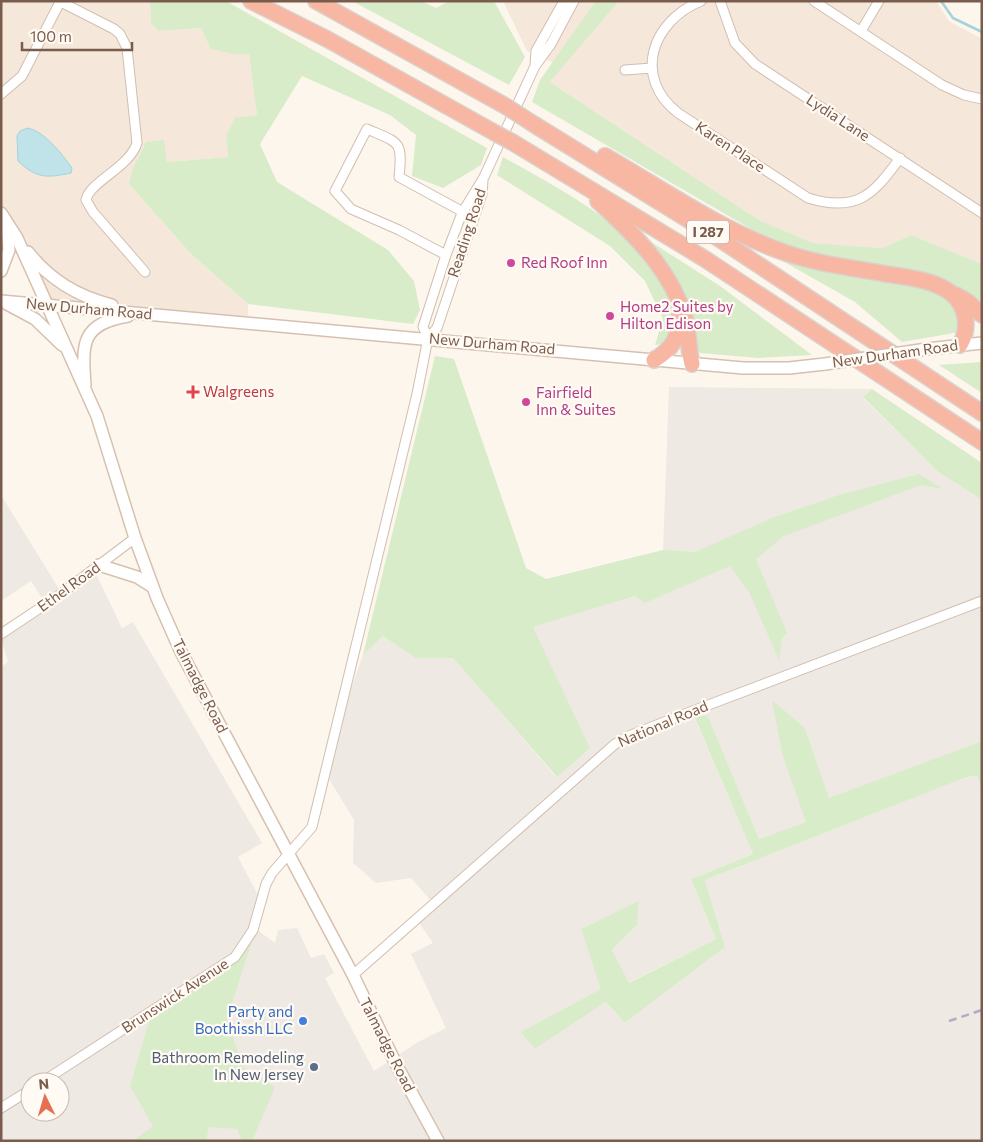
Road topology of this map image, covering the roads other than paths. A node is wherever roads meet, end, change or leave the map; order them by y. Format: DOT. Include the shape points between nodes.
graph roads {
  1 [pos="251,1"];
  2 [pos="316,1"];
  3 [pos="564,1"];
  4 [pos="574,1"];
  5 [pos="701,1"];
  6 [pos="720,1"];
  7 [pos="814,1"];
  8 [pos="879,1"];
  9 [pos="60,2"];
  10 [pos="860,31"];
  11 [pos="536,66"];
  12 [pos="652,68"];
  13 [pos="625,70"];
  14 [pos="1,94"];
  15 [pos="982,99"];
  16 [pos="549,133"];
  17 [pos="900,158"];
  18 [pos="569,175"];
  19 [pos="484,177"];
  20 [pos="981,212"];
  21 [pos="462,213"];
  22 [pos="4,217"];
  23 [pos="474,218"];
  24 [pos="17,238"];
  25 [pos="446,255"];
  26 [pos="1,271"];
  27 [pos="146,272"];
  28 [pos="952,294"];
  29 [pos="1,301"];
  30 [pos="679,303"];
  31 [pos="47,305"];
  32 [pos="142,314"];
  33 [pos="982,315"];
  34 [pos="428,338"];
  35 [pos="982,343"];
  36 [pos="960,345"];
  37 [pos="67,351"];
  38 [pos="654,360"];
  39 [pos="692,364"];
  40 [pos="85,391"];
  41 [pos="982,413"];
  42 [pos="982,442"];
  43 [pos="135,538"];
  44 [pos="99,565"];
  45 [pos="153,587"];
  46 [pos="982,601"];
  47 [pos="1,634"];
  48 [pos="287,854"];
  49 [pos="352,976"];
  50 [pos="58,1072"];
  51 [pos="20,1096"];
  52 [pos="1,1108"];
  53 [pos="438,1141"];
  1 -- 18 [label="highway, I 287, bridge" via="326,39"];
  2 -- 16 [label="highway, I 287, bridge"];
  3 -- 11 [label="street" via="536,51"];
  4 -- 11 [label="street"];
  5 -- 12 [label="street, Karen Place" via="683,10 663,29 654,49"];
  6 -- 17 [label="street, Lydia Lane" via="735,43 754,64"];
  7 -- 10 [label="street"];
  8 -- 10 [label="street"];
  9 -- 14 [label="street" via="22,76"];
  9 -- 27 [label="street" via="114,29 127,48 137,143 131,157 90,192 86,200"];
  10 -- 15 [label="street" via="942,85"];
  11 -- 19 [label="street"];
  12 -- 13 [label="street"];
  12 -- 17 [label="street, Karen Place" via="657,87 671,107 808,198 839,203 864,197 877,189"];
  16 -- 28 [label="highway" via="560,130 760,244 818,261 914,278"];
  16 -- 41 [label="highway, I 287" via="759,264"];
  17 -- 20 [label="street, Lydia Lane"];
  18 -- 30 [label="highway" via="645,248 662,270"];
  18 -- 42 [label="highway, I 287" via="705,259"];
  19 -- 21 [label="street, Reading Road"];
  19 -- 23 [label="street, Reading Road"];
  21 -- 23 [label="street"];
  21 -- 25 [label="street, Reading Road"];
  21 -- 25 [label="street" via="399,177 401,154 396,142 367,129 335,191 350,209"];
  22 -- 24 [label="street, Talmadge Road"];
  22 -- 26 [label="street" via="9,250"];
  23 -- 34 [label="street, Reading Road" via="437,328"];
  24 -- 31 [label="street, Talmadge Road"];
  24 -- 32 [label="street" via="38,264 66,287 99,302"];
  25 -- 34 [label="street, Reading Road" via="423,327"];
  28 -- 33 [label="highway" via="968,302"];
  28 -- 36 [label="highway" via="966,317 966,330"];
  29 -- 31 [label="street, New Durham Road"];
  29 -- 37 [label="street" via="35,319"];
  30 -- 38 [label="highway" via="676,340 669,350"];
  30 -- 39 [label="highway" via="685,318"];
  31 -- 32 [label="street, New Durham Road"];
  31 -- 37 [label="street, Talmadge Road"];
  32 -- 34 [label="street, New Durham Road"];
  32 -- 40 [label="street" via="108,320 87,336 83,346"];
  34 -- 38 [label="street, New Durham Road"];
  34 -- 48 [label="street, Brunswick Avenue" via="314,821"];
  35 -- 36 [label="street, New Durham Road"];
  36 -- 39 [label="street, New Durham Road, bridge" via="825,364 761,369"];
  37 -- 40 [label="street, Talmadge Road"];
  38 -- 39 [label="street, New Durham Road"];
  40 -- 43 [label="street, Talmadge Road" via="97,416"];
  43 -- 44 [label="street, Ethel Road"];
  43 -- 45 [label="street, Talmadge Road"];
  44 -- 45 [label="street" via="137,577"];
  44 -- 47 [label="street, Ethel Road"];
  45 -- 48 [label="street, Talmadge Road" via="180,650"];
  46 -- 49 [label="street, National Road" via="673,718 615,744"];
  48 -- 49 [label="street, Talmadge Road"];
  48 -- 50 [label="street, Brunswick Avenue" via="266,884 252,930 235,958"];
  49 -- 53 [label="street, Talmadge Road"];
  51 -- 52 [label="street"];
}
